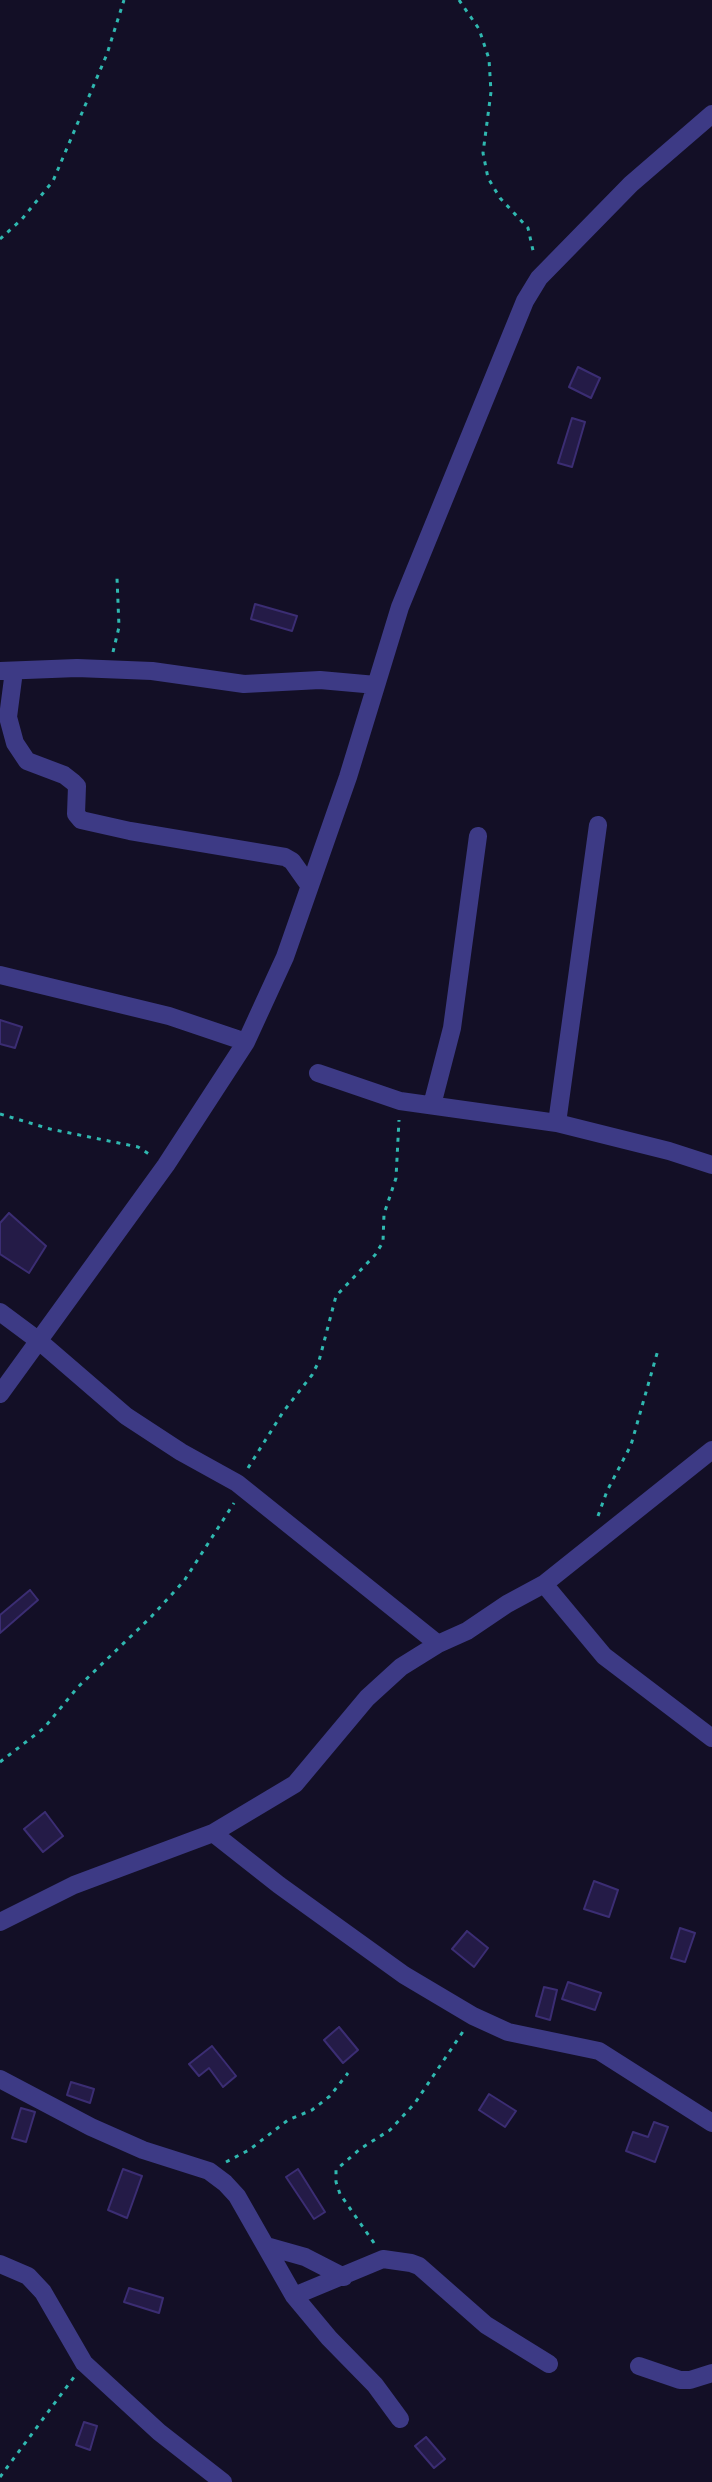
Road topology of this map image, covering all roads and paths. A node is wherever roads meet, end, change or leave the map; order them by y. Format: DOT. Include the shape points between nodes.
graph roads {
  1 [pos="124,0"];
  2 [pos="459,0"];
  3 [pos="712,114"];
  4 [pos="0,239"];
  5 [pos="539,278"];
  6 [pos="117,578"];
  7 [pos="120,670"];
  8 [pos="7,671"];
  9 [pos="376,685"];
  10 [pos="598,825"];
  11 [pos="478,836"];
  12 [pos="309,885"];
  13 [pos="0,975"];
  14 [pos="246,1042"];
  15 [pos="318,1073"];
  16 [pos="400,1101"];
  17 [pos="432,1105"];
  18 [pos="0,1114"];
  19 [pos="557,1123"];
  20 [pos="166,1165"];
  21 [pos="712,1165"];
  22 [pos="0,1312"];
  23 [pos="39,1341"];
  24 [pos="658,1350"];
  25 [pos="0,1394"];
  26 [pos="712,1450"];
  27 [pos="237,1483"];
  28 [pos="589,1546"];
  29 [pos="544,1584"];
  30 [pos="438,1644"];
  31 [pos="712,1738"];
  32 [pos="0,1762"];
  33 [pos="213,1833"];
  34 [pos="0,1922"];
  35 [pos="473,2016"];
  36 [pos="348,2073"];
  37 [pos="0,2079"];
  38 [pos="712,2123"];
  39 [pos="209,2171"];
  40 [pos="266,2246"];
  41 [pos="383,2259"];
  42 [pos="0,2264"];
  43 [pos="344,2277"];
  44 [pos="294,2296"];
  45 [pos="84,2363"];
  46 [pos="549,2364"];
  47 [pos="639,2366"];
  48 [pos="712,2373"];
  49 [pos="400,2419"];
  50 [pos="0,2477"];
  51 [pos="223,2482"];
  1 -- 4 [label="path" via="53,181"];
  2 -- 5 [label="path" via="479,29 489,59 491,92 483,153 488,178 528,228"];
  3 -- 5 [label="street" via="631,184"];
  5 -- 9 [label="street" via="448,487 400,607"];
  6 -- 7 [label="path" via="119,627 113,654"];
  7 -- 8 [label="street"];
  7 -- 9 [label="street" via="244,684 320,680"];
  8 -- 12 [label="street" via="8,717 15,743 27,761 64,775 77,786 76,814 81,820 285,857"];
  9 -- 12 [label="street"];
  10 -- 19 [label="street"];
  11 -- 17 [label="street" via="452,1028"];
  12 -- 14 [label="street" via="285,957"];
  13 -- 14 [label="street" via="169,1016"];
  14 -- 20 [label="street"];
  15 -- 16 [label="street"];
  16 -- 17 [label="street"];
  16 -- 27 [label="path" via="396,1178 384,1214 383,1242 336,1296 312,1375"];
  17 -- 19 [label="street"];
  18 -- 20 [label="path" via="138,1147"];
  19 -- 21 [label="street"];
  20 -- 23 [label="street"];
  22 -- 23 [label="street"];
  23 -- 25 [label="street"];
  23 -- 27 [label="street" via="126,1416"];
  24 -- 28 [label="path" via="631,1445 607,1491"];
  26 -- 28 [label="street"];
  27 -- 30 [label="street"];
  27 -- 32 [label="path" via="238,1496 184,1581 44,1728"];
  28 -- 29 [label="street"];
  29 -- 30 [label="street"];
  29 -- 31 [label="street" via="604,1656"];
  30 -- 33 [label="street" via="401,1667 367,1698 295,1784"];
  33 -- 34 [label="street" via="74,1885"];
  33 -- 35 [label="street" via="404,1975"];
  35 -- 38 [label="street" via="508,2032 599,2051"];
  35 -- 41 [label="path" via="415,2103 390,2130 336,2170 340,2194"];
  36 -- 39 [label="path" via="312,2110"];
  37 -- 39 [label="street" via="143,2150"];
  39 -- 40 [label="street" via="237,2196"];
  40 -- 43 [label="street" via="305,2257"];
  40 -- 44 [label="street"];
  41 -- 43 [label="street"];
  41 -- 46 [label="street" via="419,2266 486,2325"];
  42 -- 45 [label="street" via="28,2276 43,2292"];
  43 -- 44 [label="street"];
  44 -- 49 [label="street"];
  45 -- 50 [label="path"];
  45 -- 51 [label="street"];
  47 -- 48 [label="street" via="680,2380"];
}
